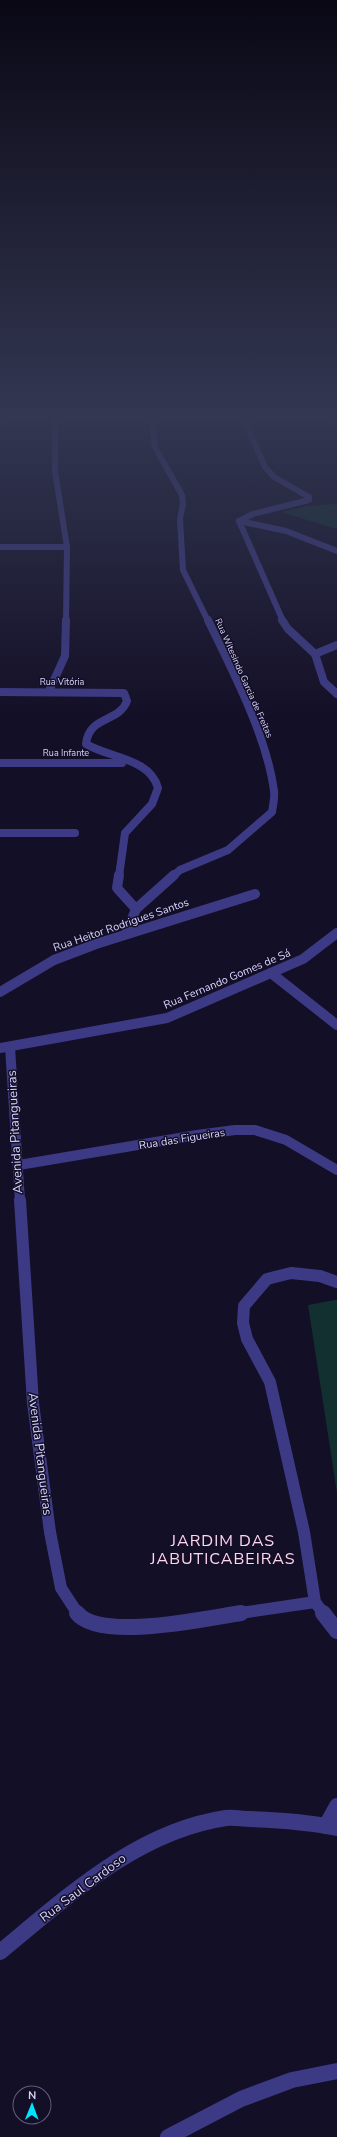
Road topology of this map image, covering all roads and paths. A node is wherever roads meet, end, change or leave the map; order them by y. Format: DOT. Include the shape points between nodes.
graph roads {
  1 [pos="63,519"];
  2 [pos="180,519"];
  3 [pos="244,519"];
  4 [pos="240,521"];
  5 [pos="67,547"];
  6 [pos="0,548"];
  7 [pos="337,551"];
  8 [pos="337,645"];
  9 [pos="315,654"];
  10 [pos="48,691"];
  11 [pos="0,692"];
  12 [pos="337,694"];
  13 [pos="0,763"];
  14 [pos="132,763"];
  15 [pos="0,833"];
  16 [pos="75,833"];
  17 [pos="255,894"];
  18 [pos="136,909"];
  19 [pos="337,933"];
  20 [pos="126,934"];
  21 [pos="271,973"];
  22 [pos="0,992"];
  23 [pos="337,1024"];
  24 [pos="5,1047"];
  25 [pos="19,1165"];
  26 [pos="337,1170"];
  27 [pos="337,1282"];
  28 [pos="315,1602"];
  29 [pos="337,1631"];
  30 [pos="337,1806"];
  31 [pos="332,1827"];
  32 [pos="0,1952"];
  33 [pos="337,2072"];
  34 [pos="168,2137"];
  1 -- 5 [label="street"];
  2 -- 18 [label="street, Rua Witesindo Garcia de Freitas" via="183,570 226,657 264,746 274,792 272,812 228,850 180,870"];
  3 -- 4 [label="street"];
  4 -- 7 [label="street" via="286,531"];
  4 -- 9 [label="street" via="279,615 288,629"];
  5 -- 6 [label="street"];
  5 -- 10 [label="street" via="65,656"];
  8 -- 9 [label="street"];
  9 -- 12 [label="street" via="321,680 330,692"];
  10 -- 11 [label="street, Rua Vitória"];
  10 -- 14 [label="street, Rua Vitória" via="124,693 126,706 121,712 88,730 85,738 86,744 97,752"];
  13 -- 14 [label="street, Rua Infante"];
  14 -- 18 [label="street" via="148,771 159,785 157,795 125,833 117,888"];
  15 -- 16 [label="street"];
  17 -- 20 [label="street, Rua Heitor Rodrigues Santos"];
  18 -- 20 [label="street"];
  19 -- 21 [label="street, Rua Fernando Gomes de Sá" via="303,959"];
  20 -- 22 [label="street, Rua Heitor Rodrigues Santos" via="54,960"];
  21 -- 23 [label="street"];
  21 -- 24 [label="street, Rua Fernando Gomes de Sá" via="167,1018"];
  24 -- 25 [label="street, Avenida Pitangueiras"];
  25 -- 26 [label="street, Rua das Figueiras" via="235,1130 255,1130 286,1140"];
  25 -- 28 [label="street, Avenida Pitangueiras" via="32,1403 61,1588 71,1605 81,1618 101,1626 120,1628"];
  27 -- 28 [label="street" via="320,1276 291,1273 267,1278 244,1306 243,1323 247,1339 270,1382 304,1532"];
  28 -- 29 [label="street"];
  30 -- 31 [label="street"];
  31 -- 32 [label="street, Rua Saul Cardoso" via="226,1818 202,1822 154,1839 106,1868"];
  33 -- 34 [label="street" via="292,2080 241,2099"];
}
